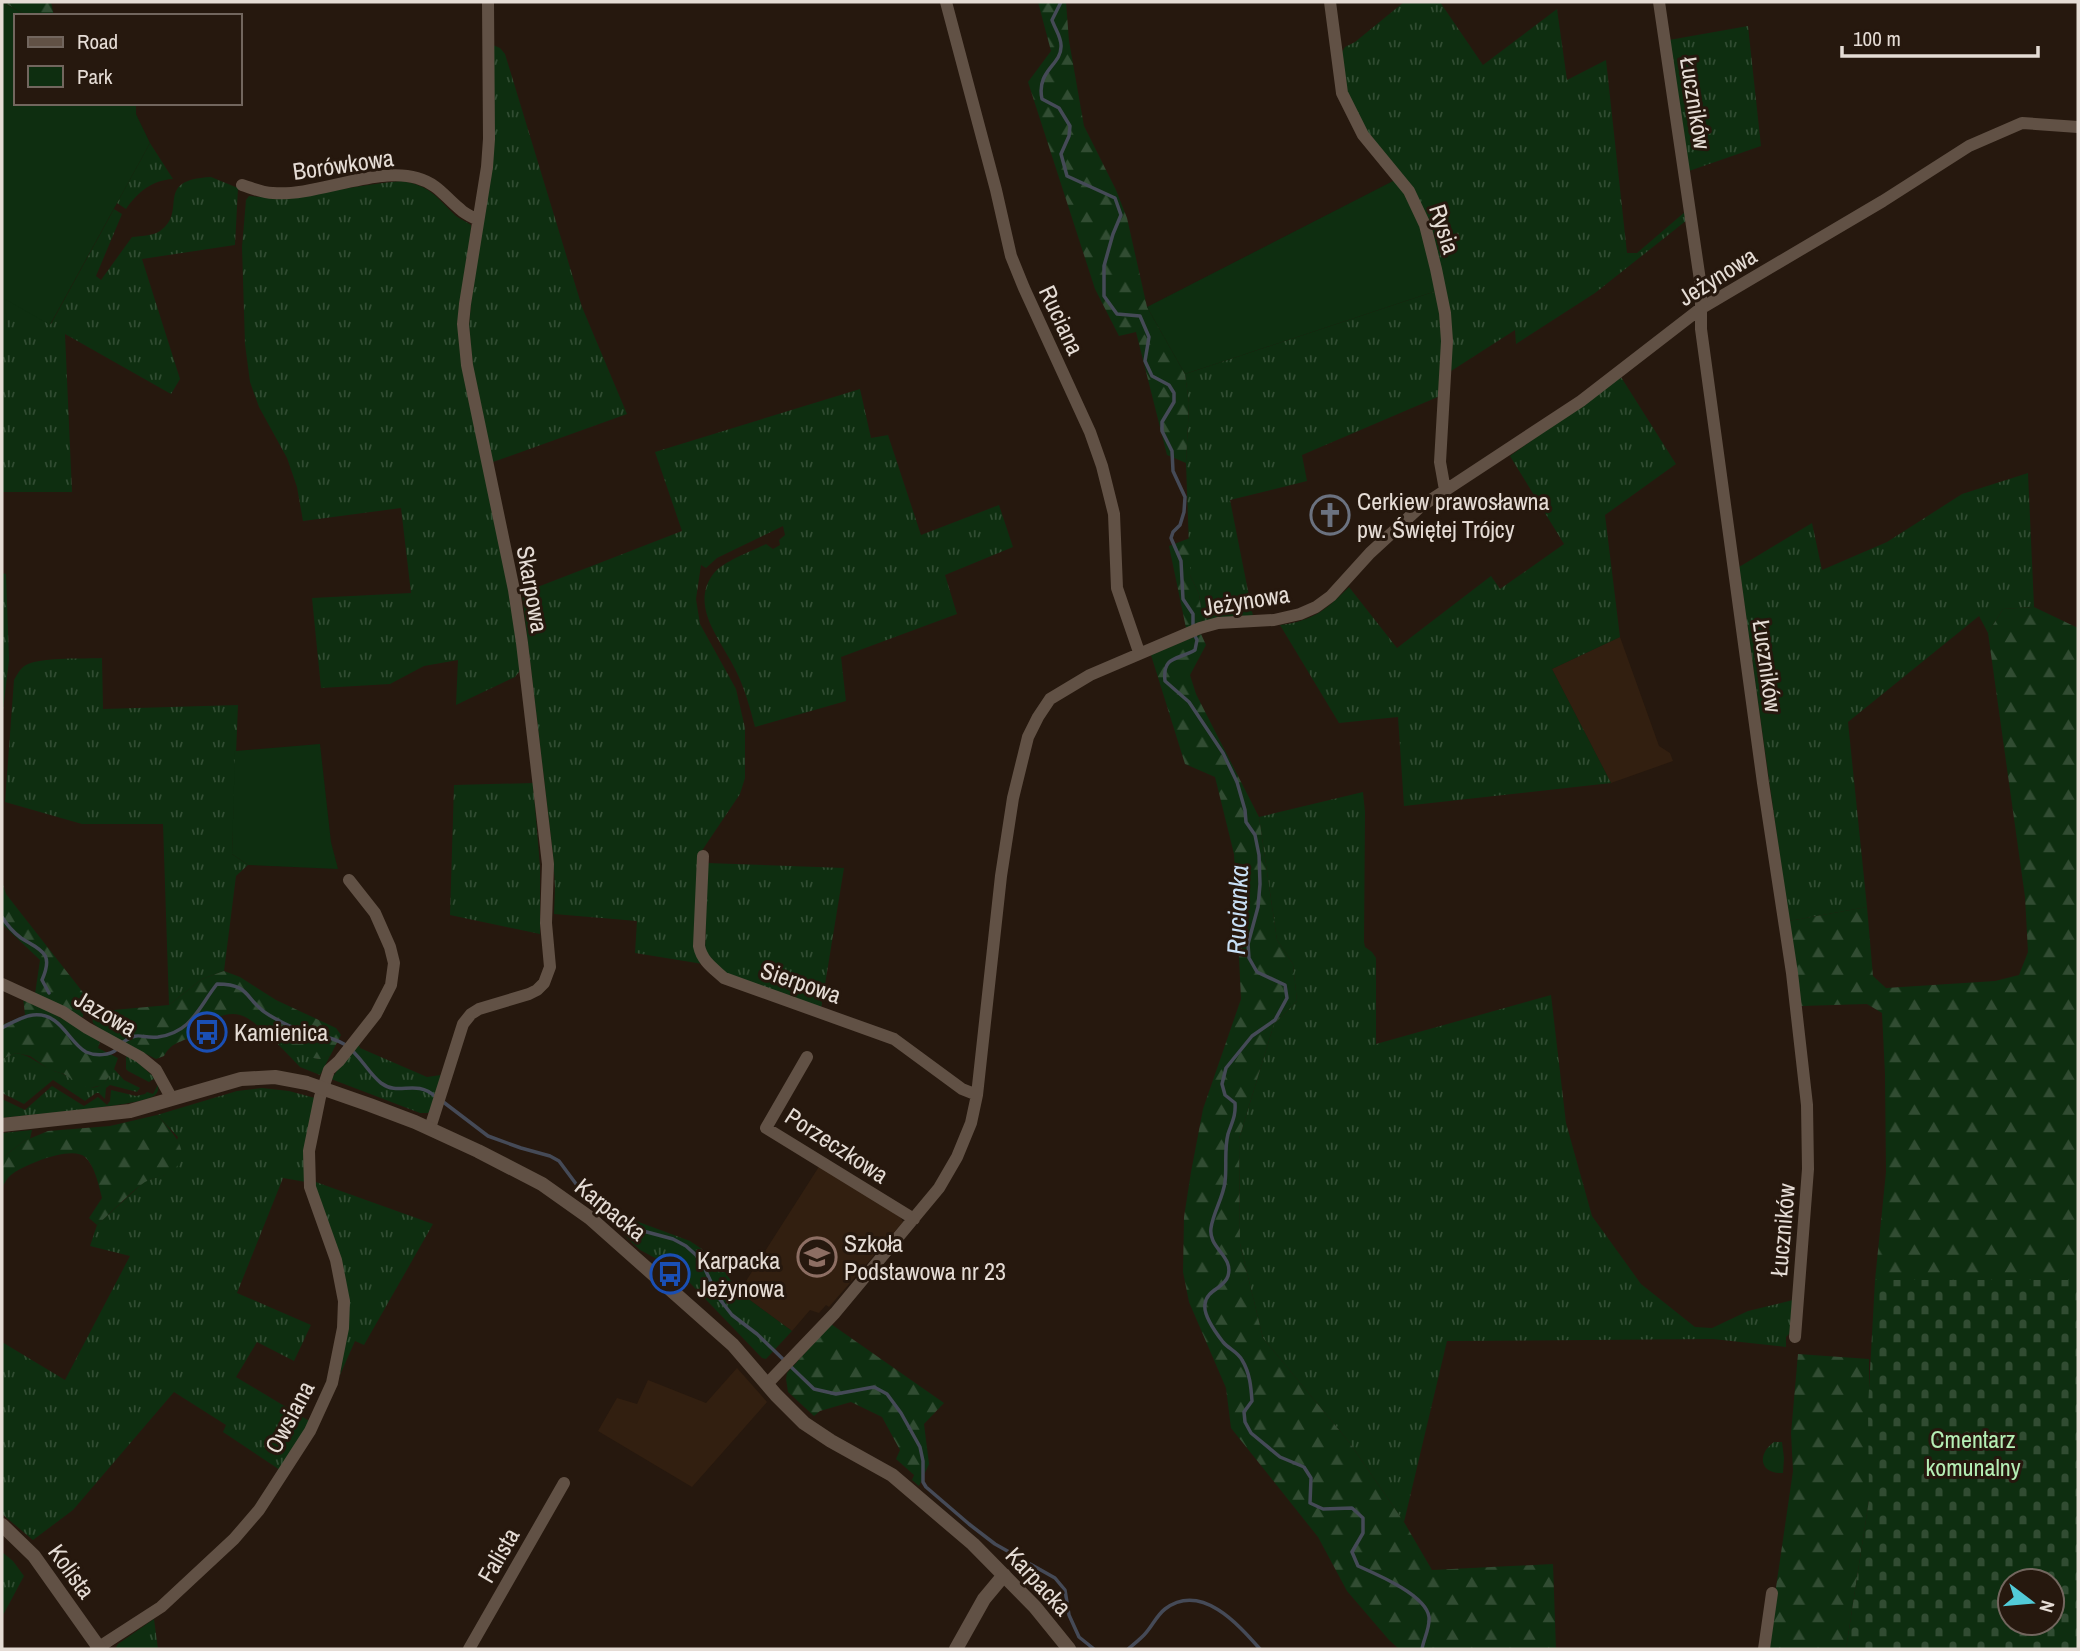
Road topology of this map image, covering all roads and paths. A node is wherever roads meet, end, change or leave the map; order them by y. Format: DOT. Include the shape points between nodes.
graph roads {
  1 [pos="488,2"];
  2 [pos="946,2"];
  3 [pos="1330,2"];
  4 [pos="1659,2"];
  5 [pos="2078,127"];
  6 [pos="242,185"];
  7 [pos="478,220"];
  8 [pos="1700,309"];
  9 [pos="1445,490"];
  10 [pos="1139,652"];
  11 [pos="703,856"];
  12 [pos="349,880"];
  13 [pos="2,984"];
  14 [pos="807,1057"];
  15 [pos="323,1088"];
  16 [pos="977,1095"];
  17 [pos="172,1099"];
  18 [pos="2,1125"];
  19 [pos="430,1128"];
  20 [pos="914,1219"];
  21 [pos="1795,1337"];
  22 [pos="767,1384"];
  23 [pos="564,1483"];
  24 [pos="2,1525"];
  25 [pos="1004,1575"];
  26 [pos="1772,1594"];
  27 [pos="98,1649"];
  28 [pos="468,1649"];
  29 [pos="956,1649"];
  30 [pos="1069,1649"];
  31 [pos="1764,1649"];
  1 -- 7 [label="street, Skarpowa" via="489,139"];
  2 -- 10 [label="street, Ruciana" via="1011,256 1102,466 1114,514 1117,588"];
  3 -- 9 [label="street, Rysia" via="1342,93 1363,135 1413,200 1436,269 1447,341 1440,462"];
  4 -- 8 [label="street, Łuczników" via="1701,287"];
  5 -- 8 [label="street, Jeżynowa" via="2022,123 1969,145"];
  6 -- 7 [label="street, Borówkowa" via="273,194 383,177 413,177 440,189"];
  7 -- 19 [label="street, Skarpowa" via="465,304 464,346 522,643 548,863 550,968 537,990 492,1004 471,1014 463,1024"];
  8 -- 9 [label="street, Jeżynowa" via="1581,401"];
  8 -- 21 [label="street, Łuczników" via="1807,1105 1808,1169"];
  9 -- 10 [label="street, Jeżynowa" via="1395,529 1316,607 1274,620 1200,628"];
  10 -- 16 [label="street, Jeżynowa" via="1051,699 1028,737 1013,798"];
  11 -- 16 [label="street, Sierpowa" via="699,946 701,956 724,978 894,1039"];
  12 -- 15 [label="street" via="375,913 394,963 391,985 376,1014 329,1070"];
  13 -- 17 [label="street, Jazowa" via="63,1012 149,1063"];
  14 -- 20 [label="street, Porzeczkowa" via="766,1128"];
  15 -- 17 [label="street, Karpacka" via="260,1076"];
  15 -- 19 [label="street, Karpacka"];
  15 -- 27 [label="street, Owsiana" via="309,1171 337,1260 344,1301 332,1383 310,1432 259,1510 234,1539 161,1607"];
  16 -- 20 [label="street, Jeżynowa" via="952,1168"];
  17 -- 18 [label="street, Karpacka" via="130,1111"];
  19 -- 22 [label="street, Karpacka" via="533,1179 575,1206 723,1336"];
  20 -- 22 [label="street, Jeżynowa" via="835,1313"];
  22 -- 25 [label="street, Karpacka" via="804,1423 892,1475"];
  23 -- 28 [label="street, Falista"];
  24 -- 27 [label="street, Kolista" via="34,1556"];
  25 -- 29 [label="street" via="984,1599"];
  25 -- 30 [label="street, Karpacka"];
  26 -- 31 [label="street"];
}
